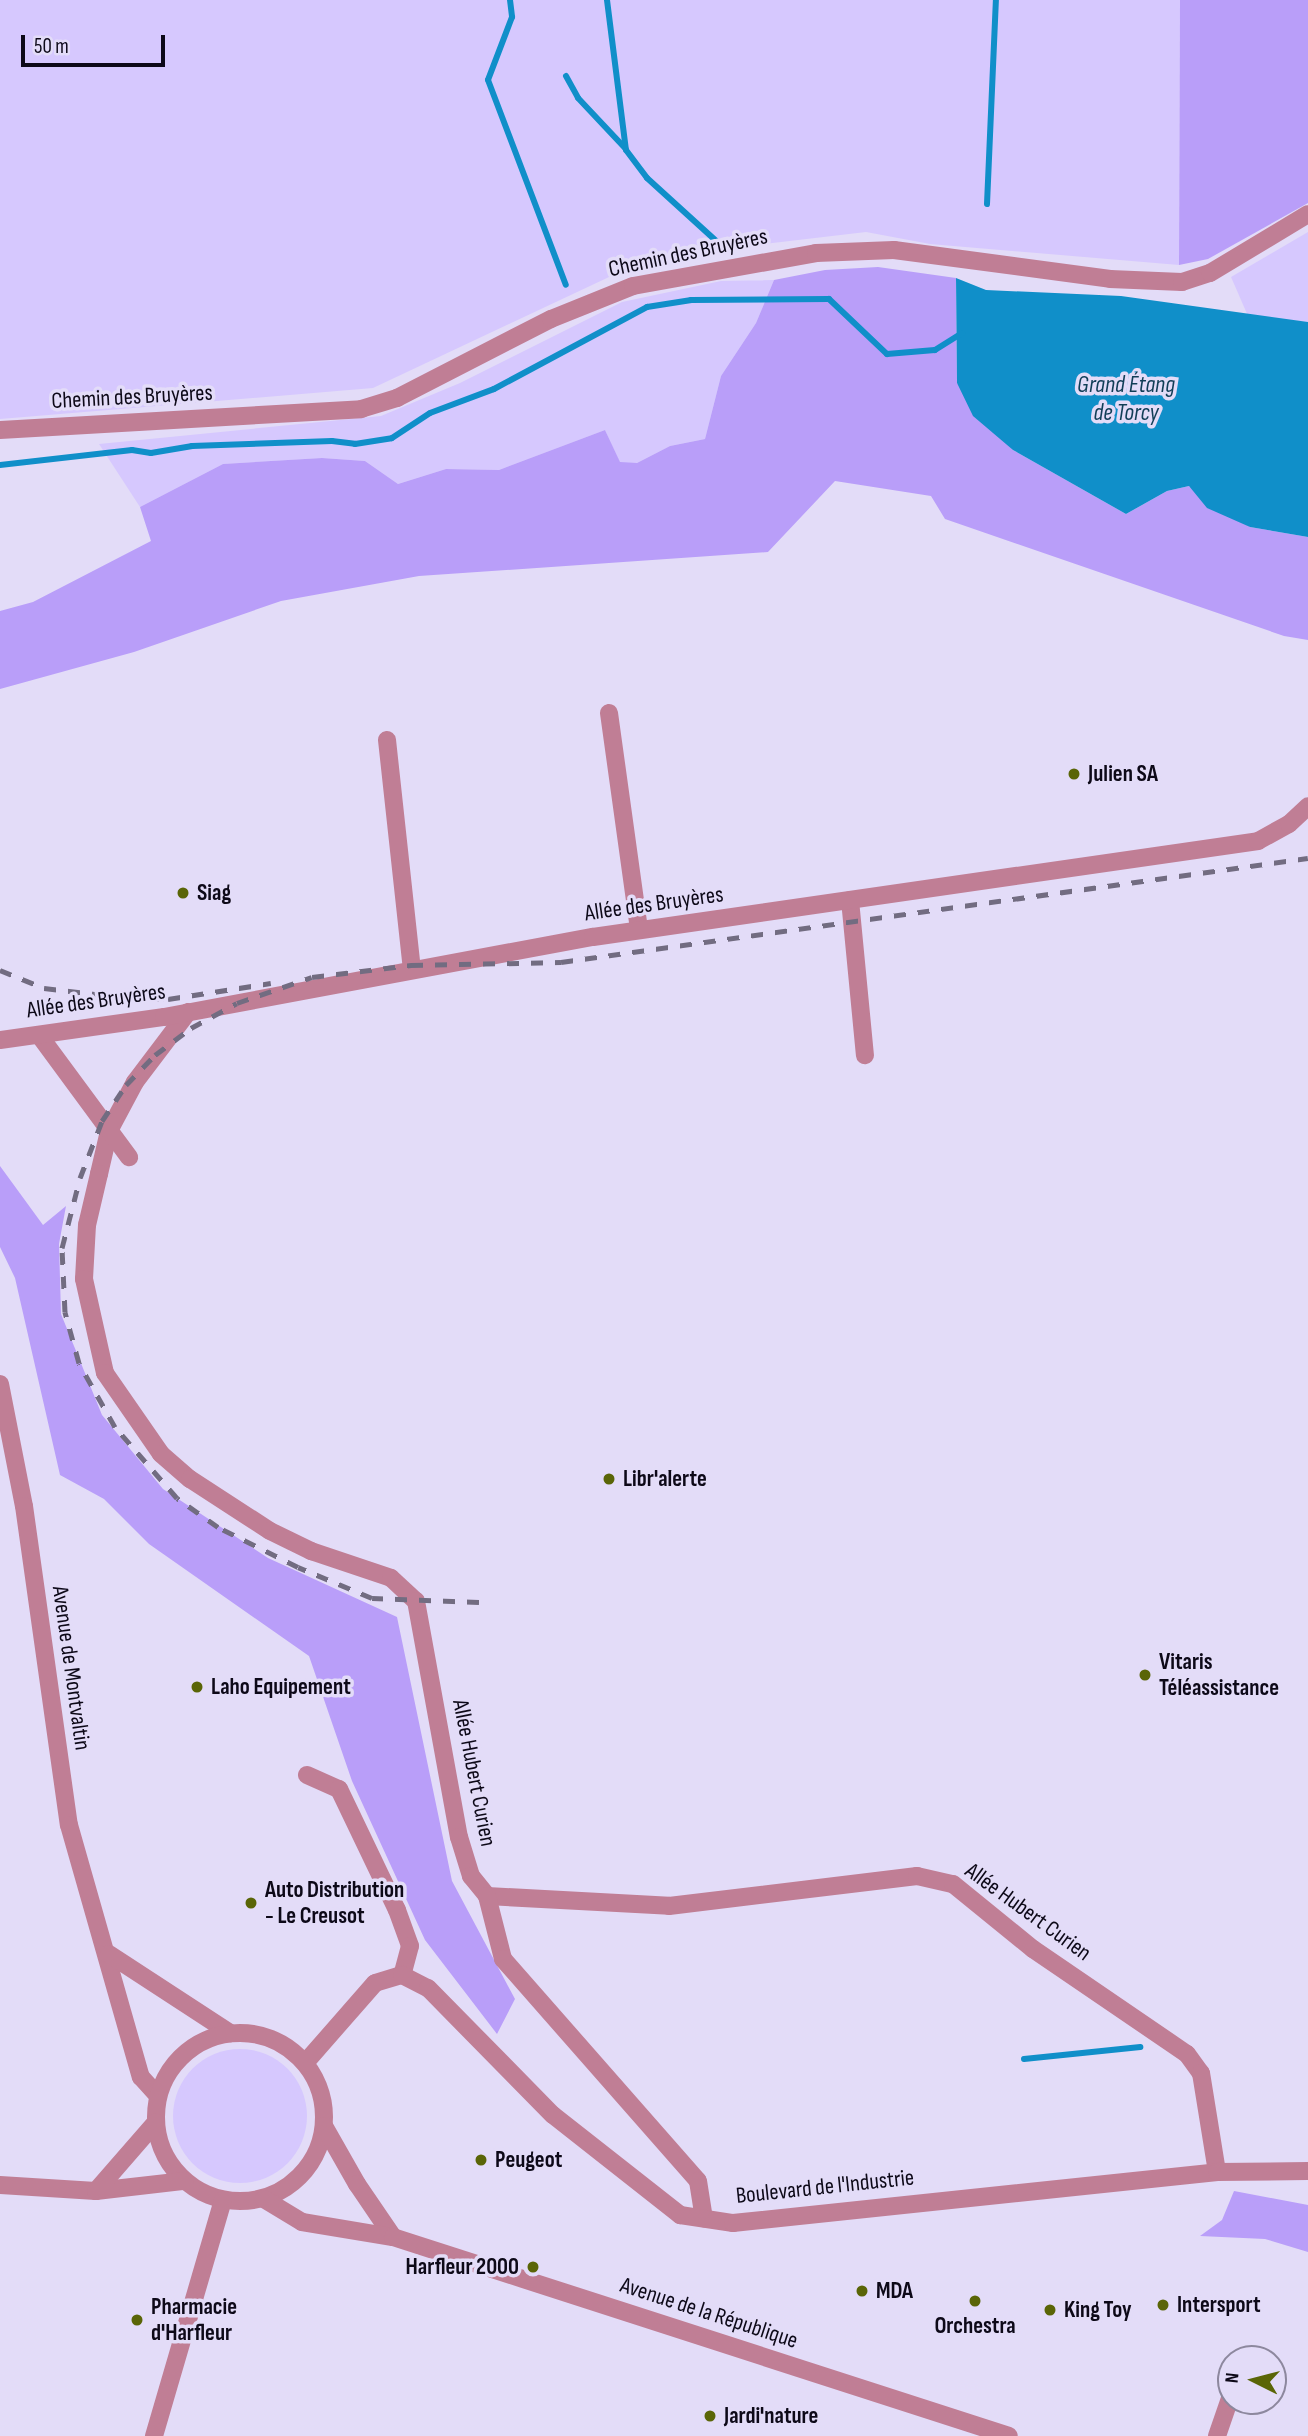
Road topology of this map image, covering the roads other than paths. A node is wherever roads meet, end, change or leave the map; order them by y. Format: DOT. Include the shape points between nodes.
graph roads {
  1 [pos="1308,214"];
  2 [pos="0,430"];
  3 [pos="609,713"];
  4 [pos="387,740"];
  5 [pos="1308,806"];
  6 [pos="850,900"];
  7 [pos="639,930"];
  8 [pos="412,971"];
  9 [pos="188,1012"];
  10 [pos="39,1035"];
  11 [pos="0,1040"];
  12 [pos="865,1055"];
  13 [pos="110,1131"];
  14 [pos="129,1157"];
  15 [pos="0,1384"];
  16 [pos="307,1775"];
  17 [pos="487,1896"];
  18 [pos="109,1954"];
  19 [pos="402,1975"];
  20 [pos="230,2033"];
  21 [pos="305,2063"];
  22 [pos="158,2096"];
  23 [pos="156,2122"];
  24 [pos="324,2126"];
  25 [pos="1308,2171"];
  26 [pos="1217,2172"];
  27 [pos="184,2181"];
  28 [pos="0,2185"];
  29 [pos="96,2191"];
  30 [pos="264,2199"];
  31 [pos="222,2200"];
  32 [pos="704,2219"];
  33 [pos="393,2237"];
  34 [pos="154,2436"];
  35 [pos="1009,2436"];
  36 [pos="1217,2436"];
  37 [pos="1230,2436"];
  1 -- 2 [label="street, Chemin des Bruyères" via="1210,272 1182,282 1110,279 894,250 816,253 634,286 551,319 397,398 361,408"];
  3 -- 7 [label="street"];
  4 -- 8 [label="street"];
  5 -- 6 [label="street, Allée des Bruyères" via="1289,824 1258,841"];
  6 -- 7 [label="street, Allée des Bruyères"];
  6 -- 12 [label="street"];
  7 -- 8 [label="street, Allée des Bruyères"];
  8 -- 9 [label="street, Allée des Bruyères"];
  9 -- 10 [label="street, Allée des Bruyères"];
  9 -- 13 [label="street, Allée Hubert Curien" via="135,1082"];
  10 -- 11 [label="street, Allée des Bruyères"];
  10 -- 13 [label="street"];
  13 -- 14 [label="street"];
  13 -- 17 [label="street, Allée Hubert Curien" via="87,1225 84,1279 105,1373 161,1454 190,1479 270,1531 391,1578 416,1601 459,1837 471,1876"];
  15 -- 18 [label="street, Avenue de Montvaltin" via="24,1506 69,1825"];
  16 -- 19 [label="street" via="339,1789 397,1910 410,1946"];
  17 -- 26 [label="street, Allée Hubert Curien" via="669,1906 917,1876 953,1884 1032,1949 1187,2054 1201,2073"];
  17 -- 32 [label="street" via="503,1959 698,2181"];
  18 -- 20 [label="street"];
  18 -- 22 [label="street, Avenue de Montvaltin" via="141,2077"];
  19 -- 21 [label="street" via="375,1983"];
  19 -- 32 [label="street, Boulevard de l'Industrie" via="428,1988 553,2115 680,2216"];
  20 -- 21 [label="street" via="258,2034 284,2045"];
  20 -- 22 [label="street" via="185,2053 168,2073"];
  21 -- 24 [label="street" via="324,2103"];
  22 -- 23 [label="street"];
  23 -- 27 [label="street" via="170,2164"];
  23 -- 29 [label="street"];
  24 -- 30 [label="street" via="306,2171 287,2188"];
  24 -- 33 [label="street"];
  25 -- 26 [label="street, Boulevard de l'Industrie"];
  26 -- 32 [label="street, Boulevard de l'Industrie" via="733,2223"];
  27 -- 29 [label="street"];
  27 -- 31 [label="street"];
  28 -- 29 [label="street"];
  30 -- 31 [label="street"];
  30 -- 33 [label="street, Avenue de la République" via="303,2222"];
  31 -- 34 [label="street"];
  33 -- 35 [label="street, Avenue de la République"];
  36 -- 37 [label="street" via="1230,2399"];
}
